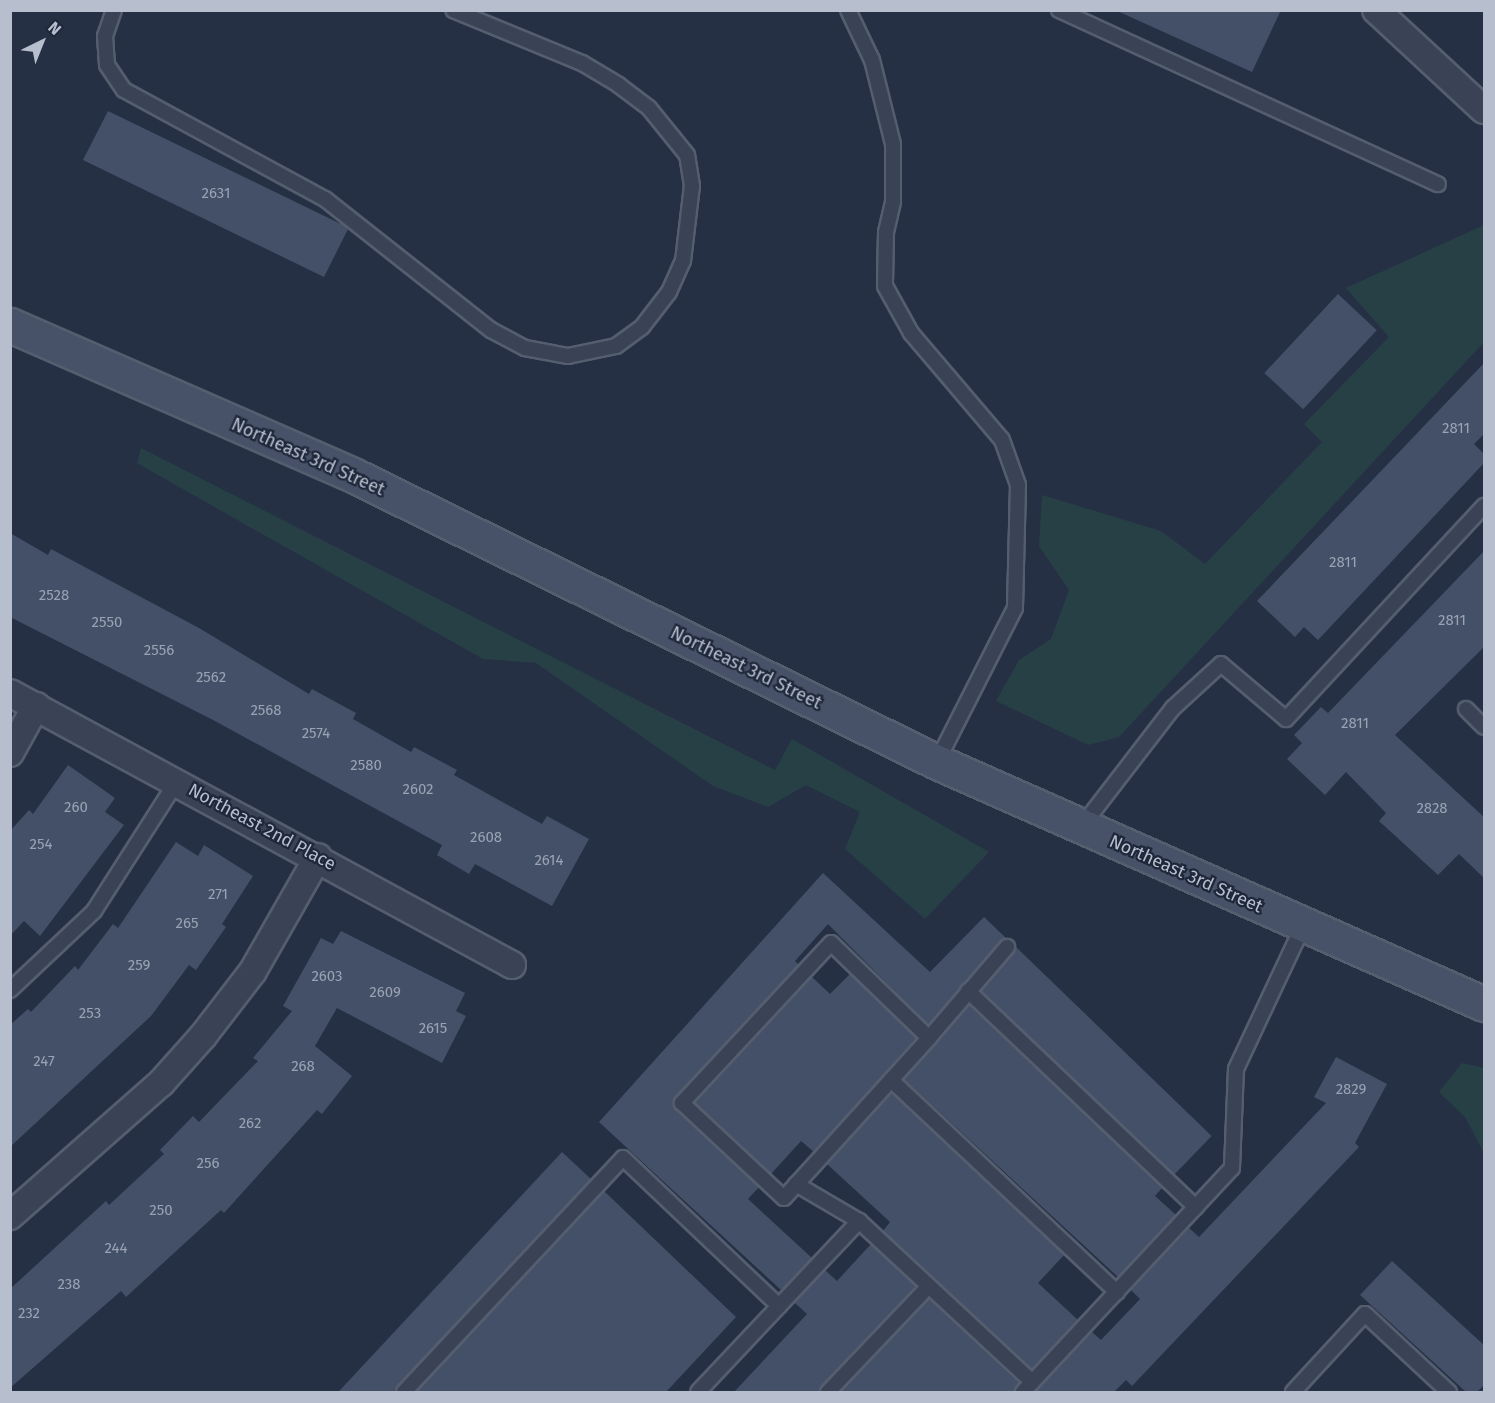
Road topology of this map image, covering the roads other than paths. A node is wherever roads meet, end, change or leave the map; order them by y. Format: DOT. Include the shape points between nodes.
graph roads {
  1 [pos="114,10"];
  2 [pos="453,10"];
  3 [pos="848,10"];
  4 [pos="1059,10"];
  5 [pos="1376,10"];
  6 [pos="1485,110"];
  7 [pos="1438,184"];
  8 [pos="10,325"];
  9 [pos="1485,506"];
  10 [pos="10,693"];
  11 [pos="36,706"];
  12 [pos="1466,709"];
  13 [pos="1485,727"];
  14 [pos="10,753"];
  15 [pos="937,762"];
  16 [pos="177,781"];
  17 [pos="1081,828"];
  18 [pos="318,857"];
  19 [pos="1303,926"];
  20 [pos="1007,947"];
  21 [pos="512,965"];
  22 [pos="10,990"];
  23 [pos="968,991"];
  24 [pos="1485,1004"];
  25 [pos="929,1038"];
  26 [pos="891,1080"];
  27 [pos="796,1184"];
  28 [pos="1196,1207"];
  29 [pos="10,1216"];
  30 [pos="859,1221"];
  31 [pos="929,1286"];
  32 [pos="1117,1292"];
  33 [pos="779,1306"];
  34 [pos="1028,1387"];
  35 [pos="404,1392"];
  36 [pos="698,1392"];
  37 [pos="828,1392"];
  38 [pos="1293,1392"];
  39 [pos="1449,1392"];
  1 -- 2 [label="lane" via="105,36 107,65 124,90 325,199 491,330 525,348 568,356 616,346 642,327 662,301 683,261 692,186 687,155 649,108 619,85 582,63"];
  3 -- 15 [label="lane" via="872,60 893,144 893,201 886,232 885,286 911,333 1002,440 1018,485 1015,608"];
  4 -- 7 [label="lane"];
  5 -- 6 [label="street"];
  8 -- 15 [label="main road, Northeast 3rd Street" via="353,475"];
  9 -- 17 [label="lane" via="1286,719 1221,664 1173,708"];
  10 -- 11 [label="street, Northeast 2nd Place"];
  11 -- 14 [label="street"];
  11 -- 16 [label="street, Northeast 2nd Place"];
  12 -- 13 [label="lane"];
  15 -- 17 [label="main road, Northeast 3rd Street"];
  16 -- 18 [label="street, Northeast 2nd Place"];
  16 -- 22 [label="lane" via="94,911"];
  17 -- 19 [label="main road, Northeast 3rd Street"];
  18 -- 21 [label="street, Northeast 2nd Place"];
  18 -- 29 [label="street" via="252,971 203,1036 161,1083"];
  19 -- 24 [label="main road, Northeast 3rd Street"];
  19 -- 28 [label="lane" via="1236,1069 1233,1168"];
  20 -- 23 [label="lane"];
  23 -- 25 [label="lane"];
  23 -- 28 [label="lane"];
  25 -- 26 [label="lane"];
  25 -- 27 [label="lane" via="831,943 682,1103 783,1198"];
  26 -- 27 [label="lane"];
  26 -- 32 [label="lane"];
  27 -- 30 [label="lane"];
  28 -- 32 [label="lane"];
  30 -- 31 [label="lane"];
  30 -- 33 [label="lane"];
  31 -- 34 [label="lane"];
  31 -- 37 [label="lane"];
  32 -- 34 [label="lane"];
  33 -- 35 [label="lane" via="623,1158"];
  33 -- 36 [label="lane"];
  38 -- 39 [label="lane" via="1365,1314"];
}
